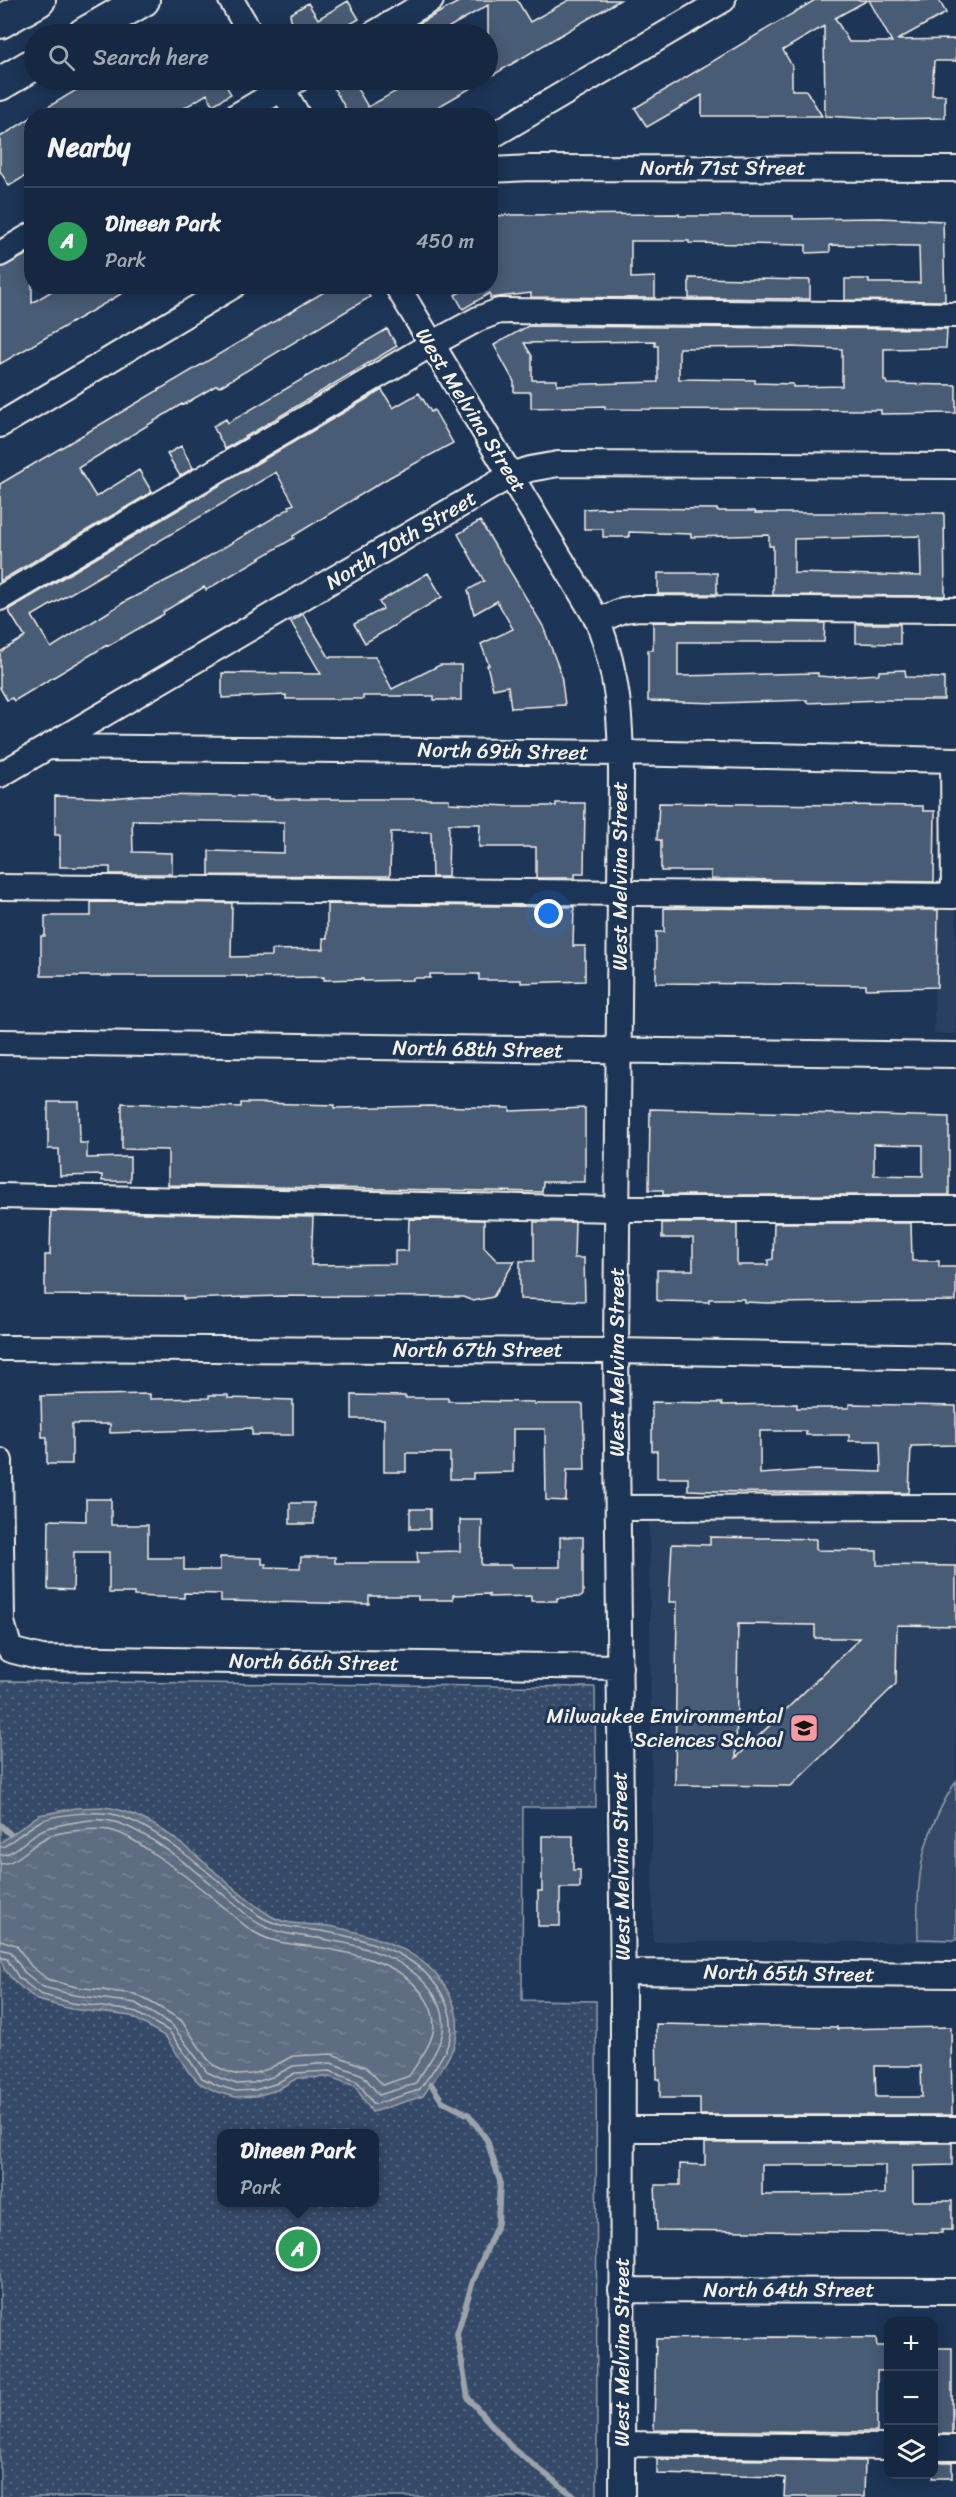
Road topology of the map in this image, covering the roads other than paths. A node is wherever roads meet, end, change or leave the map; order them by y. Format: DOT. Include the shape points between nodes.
graph roads {
  1 [pos="39,0"];
  2 [pos="143,0"];
  3 [pos="231,0"];
  4 [pos="431,0"];
  5 [pos="723,0"];
  6 [pos="0,22"];
  7 [pos="101,24"];
  8 [pos="245,24"];
  9 [pos="390,24"];
  10 [pos="24,70"];
  11 [pos="0,84"];
  12 [pos="273,90"];
  13 [pos="288,90"];
  14 [pos="248,108"];
  15 [pos="295,108"];
  16 [pos="498,132"];
  17 [pos="498,170"];
  18 [pos="956,170"];
  19 [pos="24,240"];
  20 [pos="0,254"];
  21 [pos="219,294"];
  22 [pos="401,294"];
  23 [pos="956,315"];
  24 [pos="430,345"];
  25 [pos="0,424"];
  26 [pos="956,466"];
  27 [pos="511,475"];
  28 [pos="0,598"];
  29 [pos="956,610"];
  30 [pos="598,621"];
  31 [pos="50,747"];
  32 [pos="621,753"];
  33 [pos="954,760"];
  34 [pos="0,775"];
  35 [pos="0,887"];
  36 [pos="620,891"];
  37 [pos="0,1042"];
  38 [pos="618,1051"];
  39 [pos="956,1055"];
  40 [pos="0,1196"];
  41 [pos="617,1209"];
  42 [pos="956,1209"];
  43 [pos="0,1348"];
  44 [pos="616,1351"];
  45 [pos="956,1357"];
  46 [pos="0,1461"];
  47 [pos="956,1507"];
  48 [pos="618,1508"];
  49 [pos="620,1667"];
  50 [pos="622,1972"];
  51 [pos="956,1975"];
  52 [pos="622,2129"];
  53 [pos="956,2129"];
  54 [pos="621,2290"];
  55 [pos="956,2291"];
  56 [pos="622,2444"];
  57 [pos="884,2447"];
  58 [pos="938,2448"];
  59 [pos="956,2448"];
  60 [pos="622,2497"];
  1 -- 6 [label="main road"];
  2 -- 7 [label="main road"];
  3 -- 8 [label="street"];
  4 -- 9 [label="street"];
  5 -- 16 [label="street"];
  10 -- 11 [label="main road"];
  12 -- 14 [label="street"];
  13 -- 15 [label="street"];
  17 -- 18 [label="street, North 71st Street"];
  19 -- 20 [label="street"];
  21 -- 25 [label="street"];
  22 -- 24 [label="street, West Melvina Street"];
  23 -- 24 [label="street" via="499,311"];
  24 -- 27 [label="street, West Melvina Street"];
  24 -- 28 [label="street"];
  26 -- 27 [label="street, North 70th Street" via="558,464"];
  27 -- 30 [label="street, West Melvina Street"];
  27 -- 31 [label="street, North 70th Street"];
  29 -- 30 [label="street" via="639,608 622,610"];
  30 -- 32 [label="street, West Melvina Street" via="616,682"];
  31 -- 32 [label="street, North 69th Street"];
  31 -- 34 [label="street, North 70th Street"];
  32 -- 33 [label="street, North 69th Street"];
  32 -- 36 [label="street, West Melvina Street"];
  33 -- 36 [label="street" via="954,896"];
  35 -- 36 [label="street"];
  36 -- 38 [label="street, West Melvina Street"];
  37 -- 38 [label="street, North 68th Street"];
  38 -- 39 [label="street, North 68th Street"];
  38 -- 41 [label="street, West Melvina Street"];
  40 -- 41 [label="street"];
  41 -- 42 [label="street"];
  41 -- 44 [label="street, West Melvina Street"];
  43 -- 44 [label="street, North 67th Street"];
  44 -- 45 [label="street, North 67th Street"];
  44 -- 48 [label="street, West Melvina Street"];
  46 -- 49 [label="street, North 66th Street" via="2,1622 10,1650 42,1658"];
  47 -- 48 [label="street"];
  48 -- 49 [label="street, West Melvina Street"];
  49 -- 50 [label="street, West Melvina Street"];
  50 -- 51 [label="street, North 65th Street"];
  50 -- 52 [label="street, West Melvina Street"];
  52 -- 53 [label="street"];
  52 -- 54 [label="street, West Melvina Street"];
  54 -- 55 [label="street, North 64th Street"];
  54 -- 56 [label="street, West Melvina Street"];
  56 -- 57 [label="street"];
  56 -- 60 [label="street, West Melvina Street"];
  58 -- 59 [label="street"];
}
